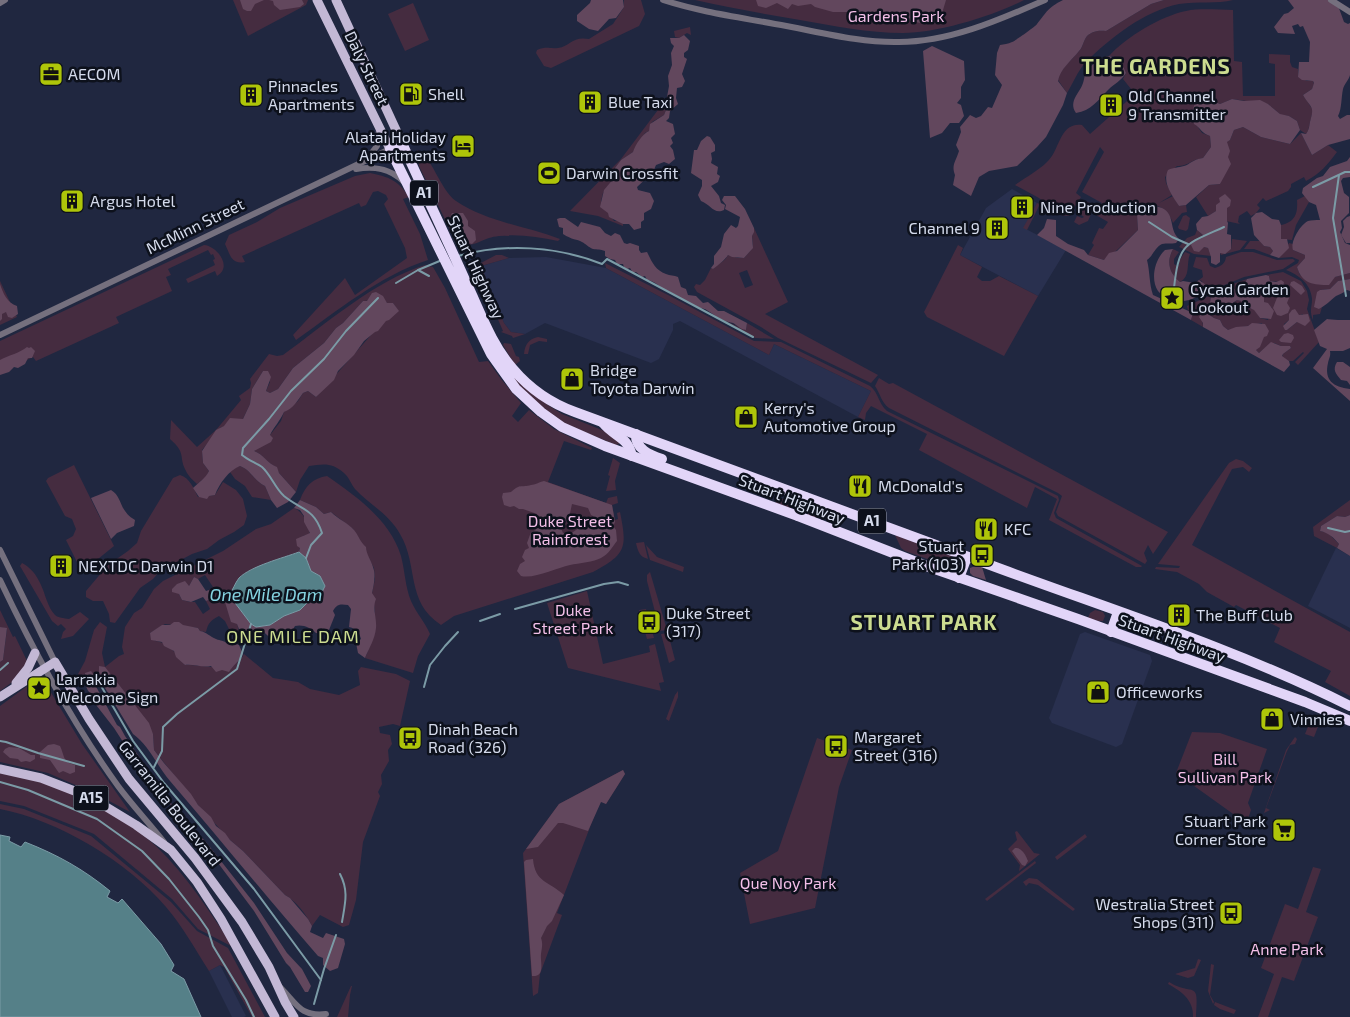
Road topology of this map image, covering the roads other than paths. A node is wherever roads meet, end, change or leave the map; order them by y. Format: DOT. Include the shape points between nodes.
graph roads {
  1 [pos="5,0"];
  2 [pos="317,0"];
  3 [pos="337,0"];
  4 [pos="663,0"];
  5 [pos="1045,0"];
  6 [pos="1331,0"];
  7 [pos="0,3"];
  8 [pos="341,10"];
  9 [pos="1350,12"];
  10 [pos="324,15"];
  11 [pos="379,128"];
  12 [pos="402,143"];
  13 [pos="390,149"];
  14 [pos="363,163"];
  15 [pos="340,173"];
  16 [pos="415,197"];
  17 [pos="443,245"];
  18 [pos="452,264"];
  19 [pos="0,335"];
  20 [pos="603,422"];
  21 [pos="636,434"];
  22 [pos="632,456"];
  23 [pos="709,484"];
  24 [pos="805,497"];
  25 [pos="798,516"];
  26 [pos="0,550"];
  27 [pos="967,557"];
  28 [pos="959,578"];
  29 [pos="0,580"];
  30 [pos="1118,612"];
  31 [pos="1111,632"];
  32 [pos="35,653"];
  33 [pos="57,666"];
  34 [pos="46,672"];
  35 [pos="1307,685"];
  36 [pos="11,689"];
  37 [pos="0,697"];
  38 [pos="1301,701"];
  39 [pos="1350,706"];
  40 [pos="1350,721"];
  41 [pos="0,769"];
  42 [pos="171,850"];
  43 [pos="278,984"];
  44 [pos="326,1014"];
  45 [pos="275,1017"];
  46 [pos="294,1017"];
  1 -- 7 [label="street"];
  2 -- 10 [label="main road, Daly Street"];
  3 -- 8 [label="main road, Daly Street"];
  3 -- 10 [label="main road"];
  4 -- 5 [label="street" via="730,17 866,40 900,42 967,31"];
  6 -- 9 [label="street"];
  8 -- 10 [label="main road"];
  8 -- 12 [label="main road, Daly Street"];
  10 -- 11 [label="main road, Daly Street"];
  11 -- 13 [label="main road, Daly Street"];
  11 -- 14 [label="street" via="377,146"];
  12 -- 13 [label="highway, McMinn Street"];
  12 -- 17 [label="highway, Stuart Highway / A1"];
  13 -- 14 [label="street, McMinn Street"];
  13 -- 16 [label="highway, Stuart Highway / A1"];
  14 -- 15 [label="street, McMinn Street"];
  15 -- 16 [label="street" via="362,168 386,170 400,179"];
  15 -- 19 [label="street, McMinn Street"];
  16 -- 17 [label="highway, Stuart Highway / A1"];
  17 -- 18 [label="highway, Stuart Highway / A1"];
  18 -- 20 [label="highway, Stuart Highway / A1" via="512,369 549,400"];
  18 -- 22 [label="highway, Stuart Highway / A1" via="491,354 516,389 562,426"];
  20 -- 21 [label="highway, Stuart Highway / A1"];
  20 -- 22 [label="highway" via="628,443"];
  21 -- 23 [label="highway" via="637,444 648,453"];
  21 -- 24 [label="highway, Stuart Highway / A1"];
  22 -- 23 [label="highway, Stuart Highway / A1"];
  23 -- 25 [label="highway, Stuart Highway / A1"];
  24 -- 25 [label="highway"];
  24 -- 27 [label="highway, Stuart Highway / A1"];
  25 -- 28 [label="highway, Stuart Highway / A1"];
  26 -- 33 [label="street, Garramilla Boulevard"];
  27 -- 28 [label="highway"];
  27 -- 30 [label="highway, Stuart Highway / A1"];
  28 -- 31 [label="highway, Stuart Highway / A1"];
  29 -- 32 [label="street, Garramilla Boulevard"];
  30 -- 31 [label="highway"];
  30 -- 35 [label="highway, Stuart Highway / A1" via="1209,644"];
  31 -- 38 [label="highway, Stuart Highway / A1"];
  32 -- 34 [label="street, Garramilla Boulevard"];
  32 -- 36 [label="main road"];
  33 -- 34 [label="main road"];
  33 -- 43 [label="main road, Garramilla Boulevard" via="129,779 195,858 242,922"];
  34 -- 36 [label="main road"];
  34 -- 42 [label="street, Garramilla Boulevard" via="119,787"];
  35 -- 38 [label="highway"];
  35 -- 39 [label="highway, Stuart Highway / A1"];
  36 -- 37 [label="main road"];
  38 -- 40 [label="highway, Stuart Highway / A1"];
  41 -- 42 [label="main road, A15" via="41,778 90,798"];
  42 -- 45 [label="main road, A15" via="197,882"];
  43 -- 44 [label="street" via="302,1011 315,1016"];
  43 -- 46 [label="main road, Garramilla Boulevard"];
}
